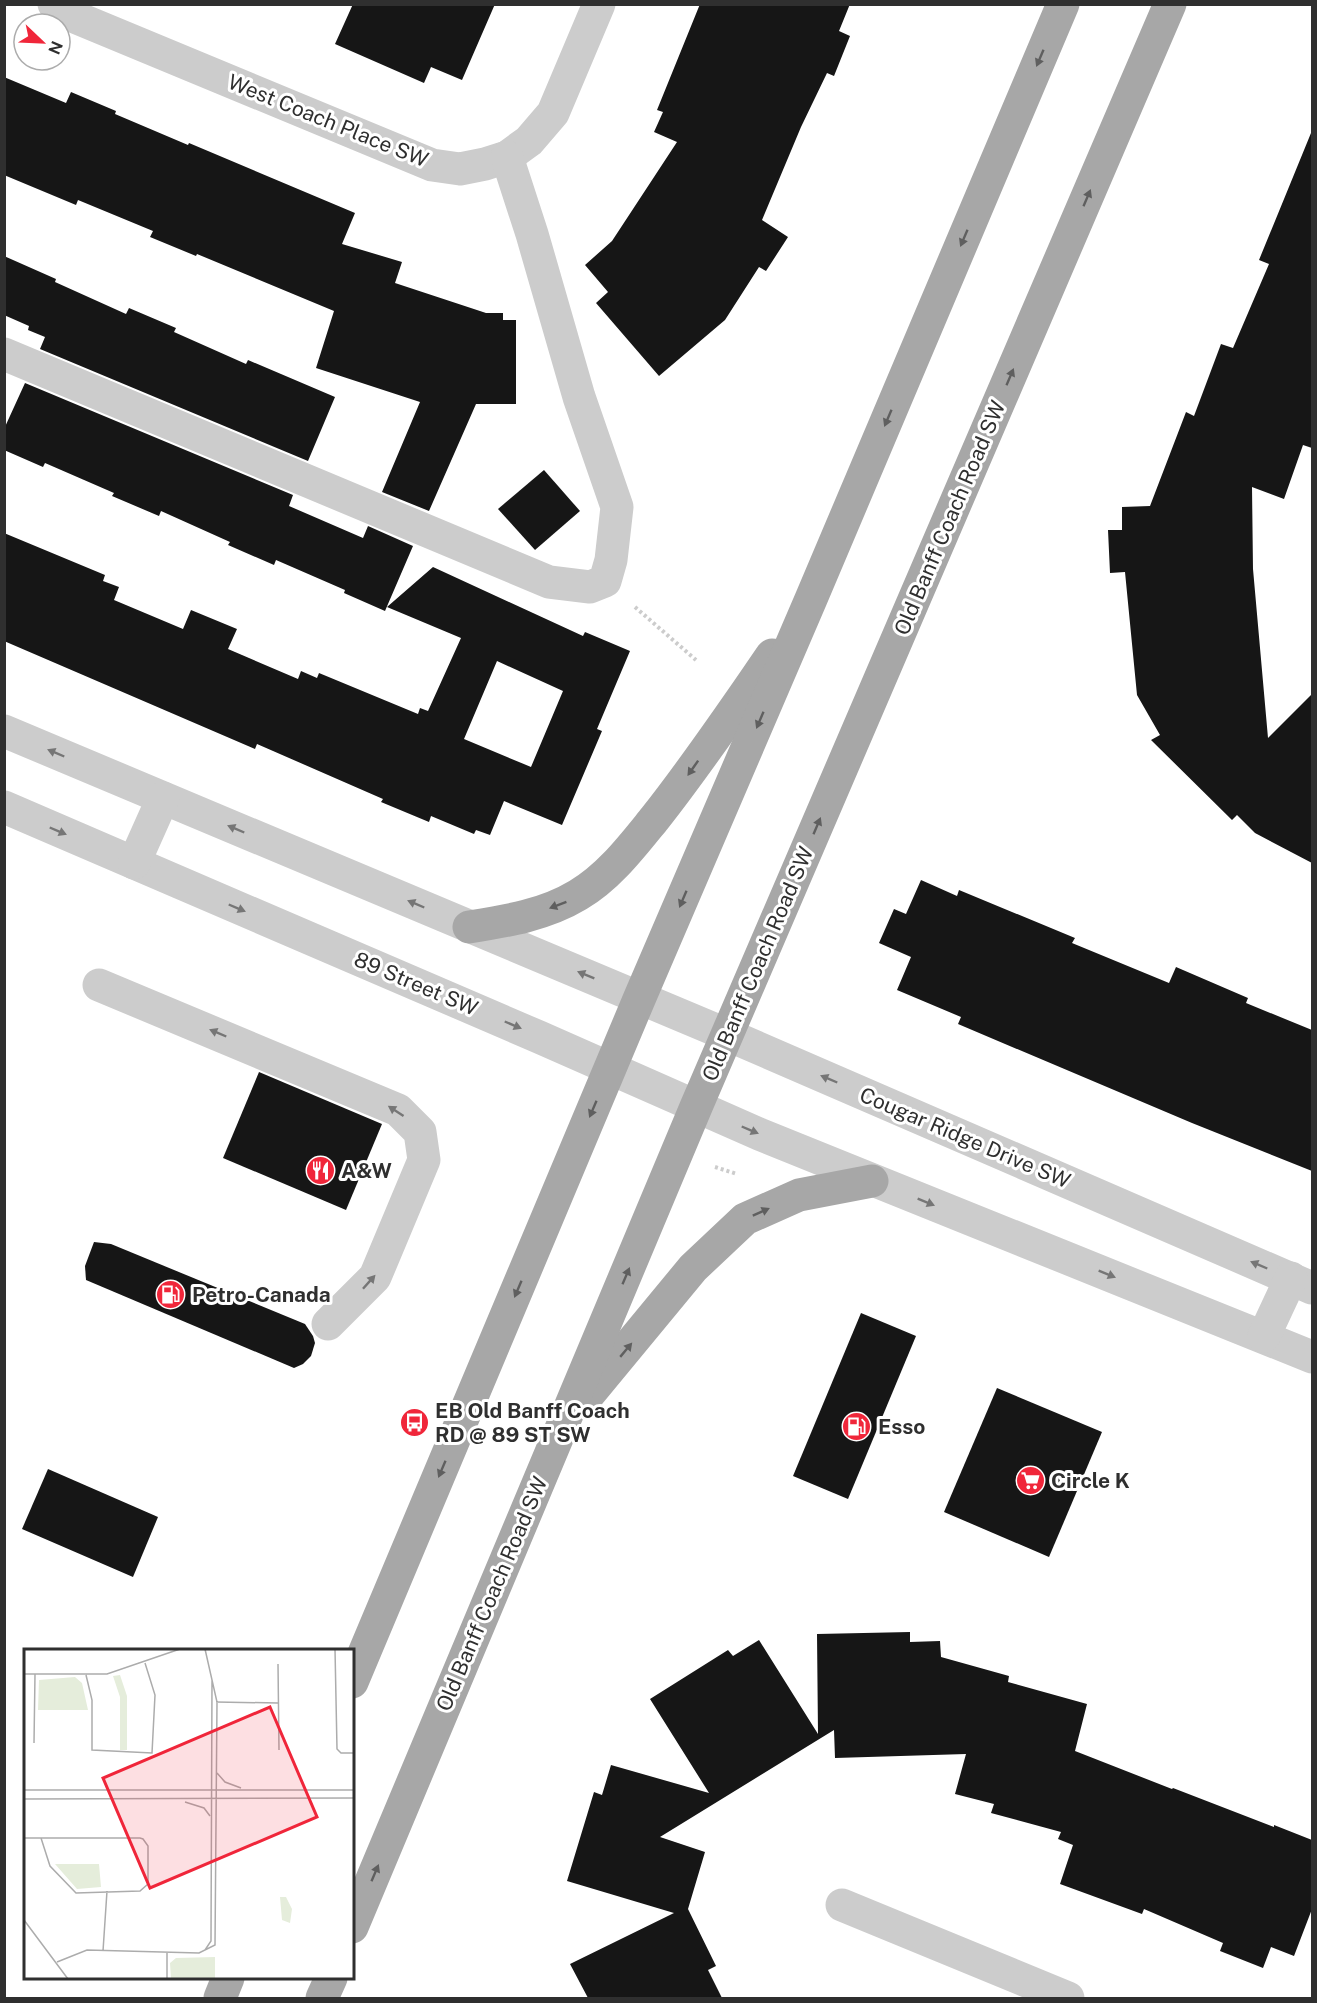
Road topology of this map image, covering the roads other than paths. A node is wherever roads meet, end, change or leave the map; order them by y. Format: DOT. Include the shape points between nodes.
graph roads {
  1 [pos="54,4"];
  2 [pos="599,4"];
  3 [pos="1063,4"];
  4 [pos="1170,4"];
  5 [pos="507,157"];
  6 [pos="4,354"];
  7 [pos="811,600"];
  8 [pos="4,731"];
  9 [pos="163,798"];
  10 [pos="4,807"];
  11 [pos="134,863"];
  12 [pos="470,927"];
  13 [pos="99,985"];
  14 [pos="640,997"];
  15 [pos="728,1035"];
  16 [pos="610,1069"];
  17 [pos="696,1107"];
  18 [pos="872,1180"];
  19 [pos="1302,1283"];
  20 [pos="328,1324"];
  21 [pos="1264,1336"];
  22 [pos="1312,1357"];
  23 [pos="562,1427"];
  24 [pos="354,1677"];
  25 [pos="842,1905"];
  26 [pos="354,1922"];
  27 [pos="227,1979"];
  28 [pos="330,1979"];
  29 [pos="220,1998"];
  30 [pos="322,1998"];
  31 [pos="1068,1998"];
  1 -- 5 [label="street, West Coach Place SW" via="70,15 432,165 460,169"];
  2 -- 5 [label="street, West Coach Place SW" via="553,113 529,141"];
  3 -- 7 [label="main road, one-way"];
  15 -- 4 [label="main road, Old Banff Coach Road SW, one-way"];
  5 -- 6 [label="street" via="579,397 617,507 605,581 590,587 549,582"];
  7 -- 12 [label="main road, one-way" via="684,781 631,847 602,876 566,902 522,918"];
  7 -- 14 [label="main road, one-way"];
  9 -- 8 [label="street, one-way"];
  9 -- 11 [label="street"];
  12 -- 9 [label="street, one-way"];
  10 -- 11 [label="street, 89 Street SW, one-way"];
  11 -- 16 [label="street, 89 Street SW, one-way"];
  14 -- 12 [label="street, one-way"];
  20 -- 13 [label="street, one-way" via="375,1276 424,1160 420,1132 398,1110"];
  14 -- 15 [label="street, Cougar Ridge Drive SW"];
  14 -- 16 [label="main road"];
  15 -- 17 [label="main road, Old Banff Coach Road SW"];
  19 -- 15 [label="street, Cougar Ridge Drive SW, one-way"];
  16 -- 17 [label="street, 89 Street SW"];
  16 -- 24 [label="main road, one-way"];
  17 -- 18 [label="street, one-way"];
  23 -- 17 [label="main road, Old Banff Coach Road SW, one-way"];
  18 -- 21 [label="street, one-way"];
  23 -- 18 [label="main road, one-way" via="693,1268 745,1219 799,1195"];
  19 -- 21 [label="street, Cougar Ridge Drive SW"];
  21 -- 22 [label="street"];
  26 -- 23 [label="main road, Old Banff Coach Road SW, one-way"];
  25 -- 31 [label="street"];
  27 -- 29 [label="main road"];
  28 -- 30 [label="main road"];
}
